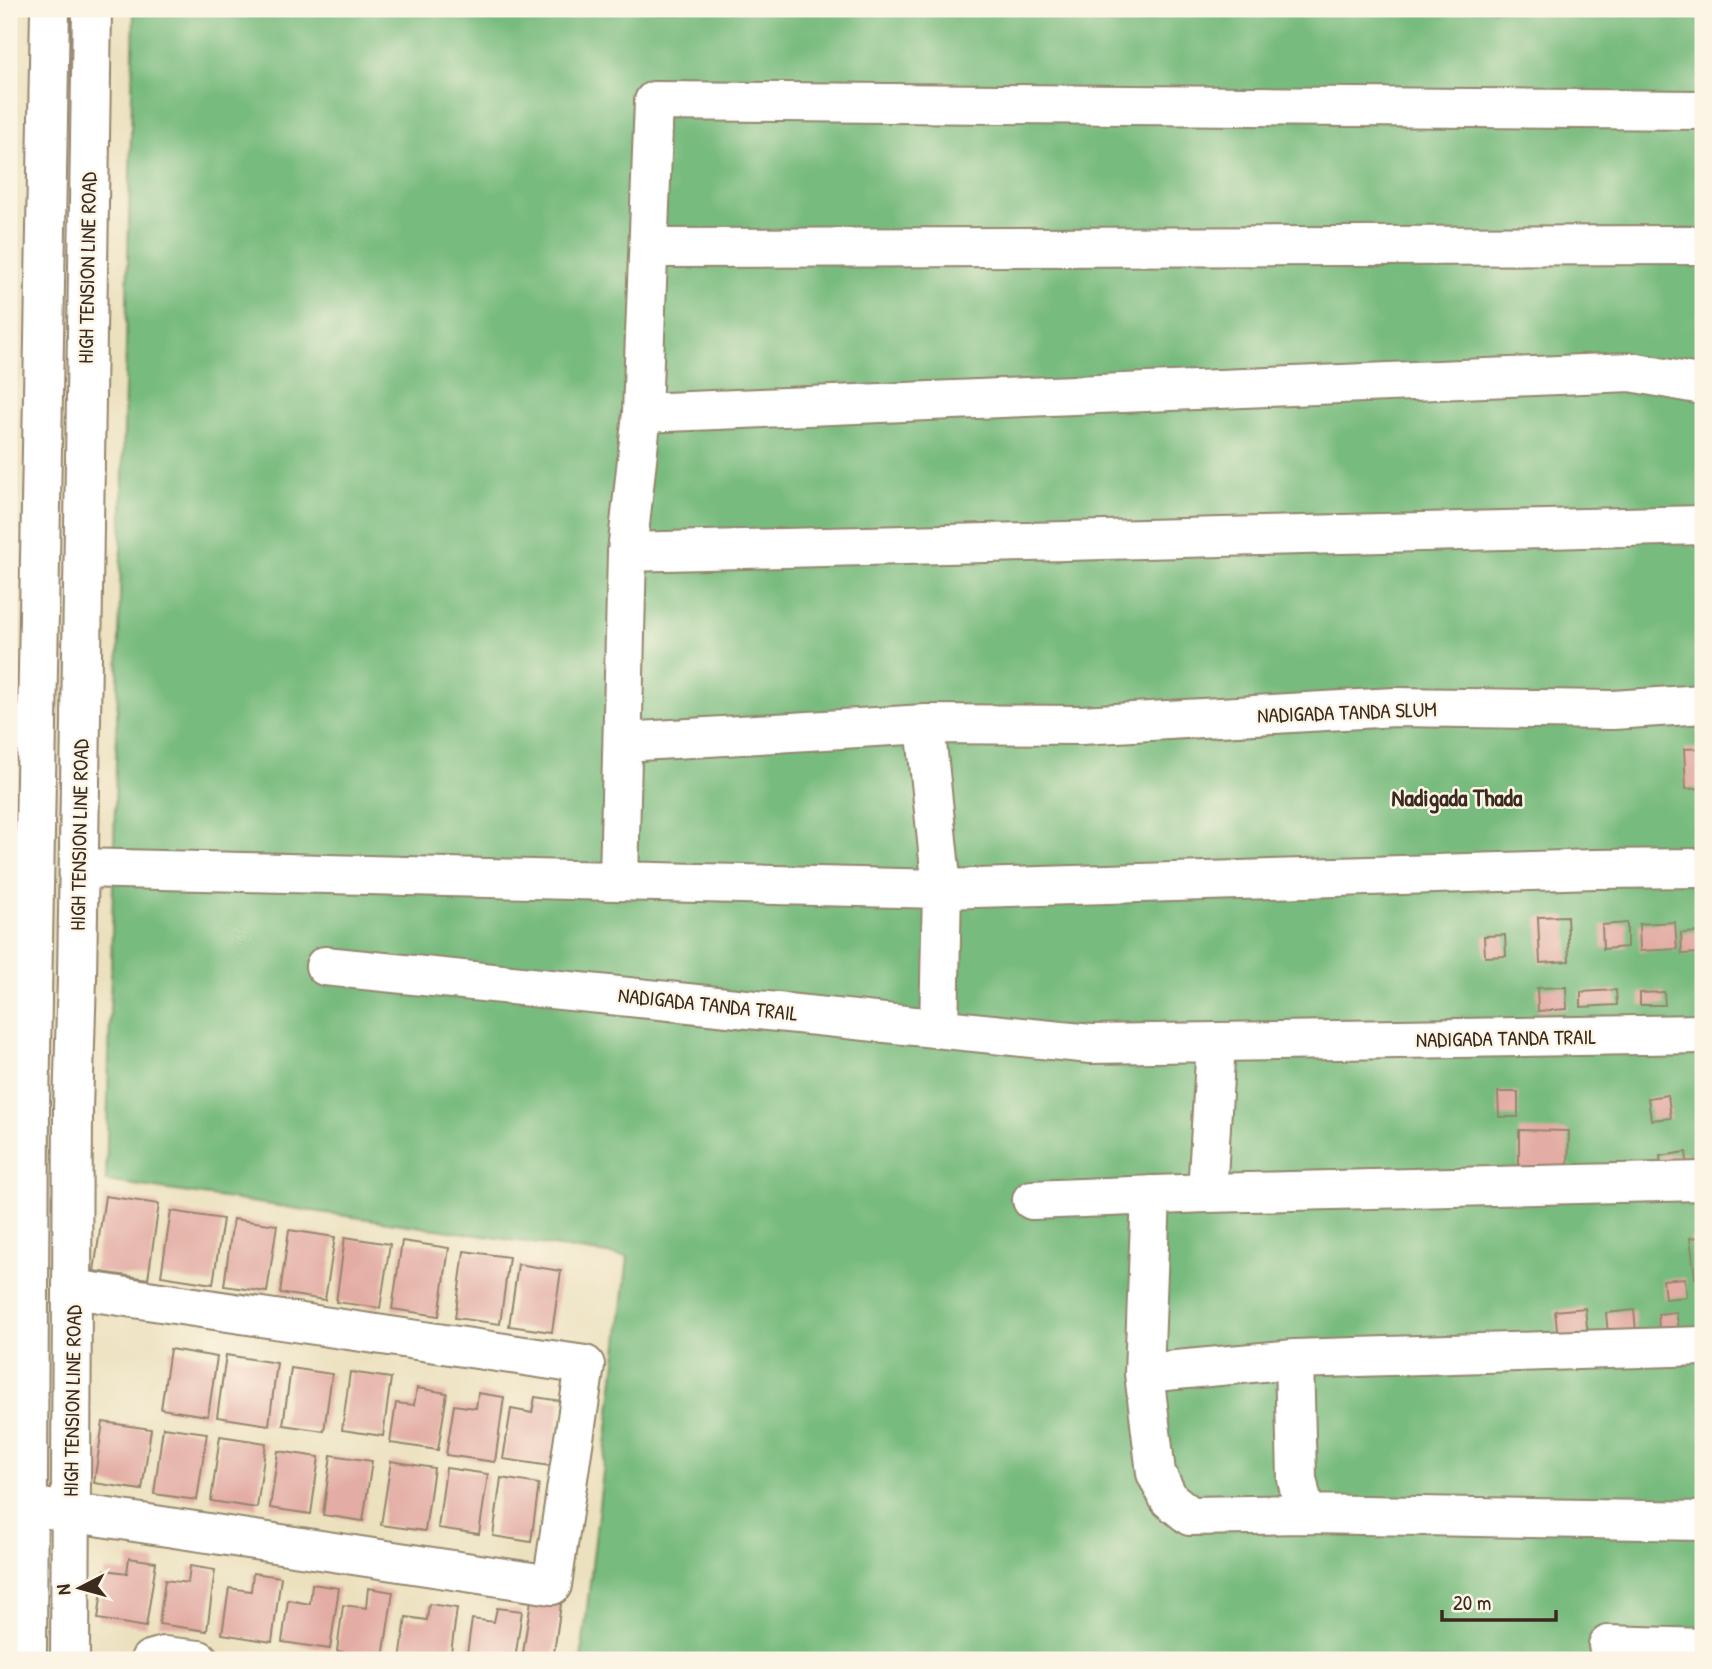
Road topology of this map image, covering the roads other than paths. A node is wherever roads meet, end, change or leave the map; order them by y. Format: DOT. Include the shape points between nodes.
graph roads {
  1 [pos="50,9"];
  2 [pos="92,9"];
  3 [pos="1703,110"];
  4 [pos="1703,245"];
  5 [pos="650,247"];
  6 [pos="1703,385"];
  7 [pos="642,413"];
  8 [pos="1703,525"];
  9 [pos="627,552"];
  10 [pos="1703,704"];
  11 [pos="925,724"];
  12 [pos="623,742"];
  13 [pos="1703,868"];
  14 [pos="79,869"];
  15 [pos="619,880"];
  16 [pos="942,890"];
  17 [pos="325,966"];
  18 [pos="939,1028"];
  19 [pos="1703,1034"];
  20 [pos="1216,1043"];
  21 [pos="1703,1181"];
  22 [pos="1206,1193"];
  23 [pos="1151,1195"];
  24 [pos="1032,1200"];
  25 [pos="73,1289"];
  26 [pos="1703,1346"];
  27 [pos="1294,1359"];
  28 [pos="1144,1373"];
  29 [pos="29,1506"];
  30 [pos="71,1512"];
  31 [pos="1306,1514"];
  32 [pos="1703,1521"];
  33 [pos="1608,1645"];
  34 [pos="1703,1648"];
  35 [pos="27,1660"];
  36 [pos="70,1660"];
  37 [pos="150,1660"];
  38 [pos="200,1660"];
  1 -- 29 [label="street, HIGH TENSION LINE ROAD" via="31,1081"];
  2 -- 14 [label="street, HIGH TENSION LINE ROAD"];
  3 -- 5 [label="street" via="654,101"];
  4 -- 5 [label="street"];
  5 -- 7 [label="street"];
  6 -- 7 [label="street" via="1631,372"];
  7 -- 9 [label="street"];
  8 -- 9 [label="street"];
  9 -- 12 [label="street"];
  10 -- 11 [label="street, NADIGADA TANDA SLUM" via="1613,710 1395,707 1081,725"];
  11 -- 12 [label="street, NADIGADA TANDA SLUM"];
  11 -- 16 [label="street"];
  12 -- 15 [label="street"];
  13 -- 16 [label="street"];
  14 -- 15 [label="street"];
  14 -- 25 [label="street, HIGH TENSION LINE ROAD"];
  15 -- 16 [label="street"];
  16 -- 18 [label="street"];
  17 -- 18 [label="street, NADIGADA TANDA TRAIL"];
  18 -- 20 [label="street, NADIGADA TANDA TRAIL" via="1091,1044"];
  19 -- 20 [label="street, NADIGADA TANDA TRAIL"];
  20 -- 22 [label="street"];
  21 -- 22 [label="street"];
  22 -- 23 [label="street"];
  23 -- 24 [label="street"];
  23 -- 28 [label="street"];
  25 -- 30 [label="street, HIGH TENSION LINE ROAD"];
  25 -- 30 [label="street" via="585,1365 552,1585"];
  26 -- 27 [label="street"];
  27 -- 28 [label="street"];
  27 -- 31 [label="street" via="1297,1479"];
  28 -- 31 [label="street" via="1156,1473 1169,1499 1191,1516"];
  29 -- 30 [label="street"];
  29 -- 35 [label="street, HIGH TENSION LINE ROAD"];
  30 -- 36 [label="street, HIGH TENSION LINE ROAD"];
  31 -- 32 [label="street"];
  33 -- 34 [label="street"];
  37 -- 38 [label="street" via="164,1656"];
}
